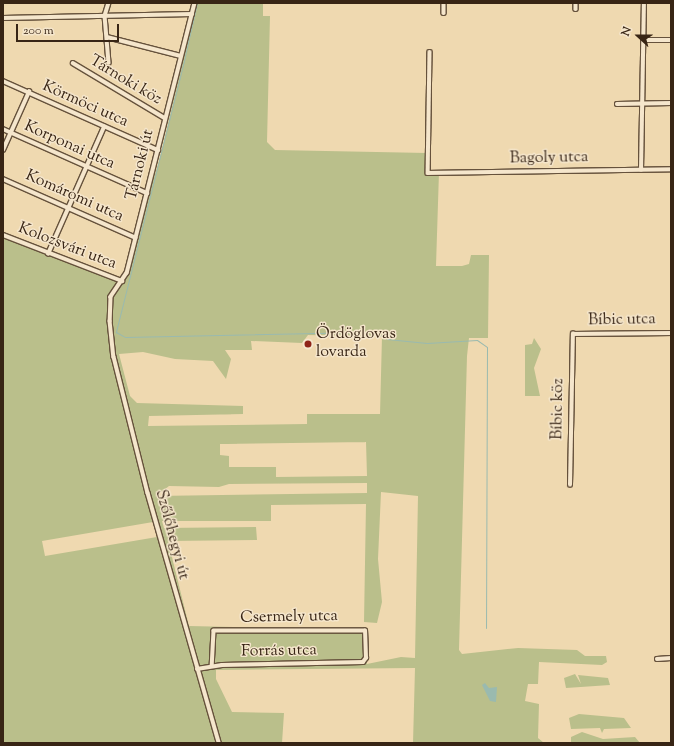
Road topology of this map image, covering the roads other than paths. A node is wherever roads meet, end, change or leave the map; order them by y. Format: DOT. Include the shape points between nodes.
graph roads {
  1 [pos="109,3"];
  2 [pos="195,3"];
  3 [pos="444,3"];
  4 [pos="576,3"];
  5 [pos="644,3"];
  6 [pos="576,9"];
  7 [pos="444,13"];
  8 [pos="192,14"];
  9 [pos="105,16"];
  10 [pos="3,18"];
  11 [pos="107,37"];
  12 [pos="644,40"];
  13 [pos="671,40"];
  14 [pos="430,52"];
  15 [pos="181,56"];
  16 [pos="73,63"];
  17 [pos="109,63"];
  18 [pos="3,81"];
  19 [pos="29,92"];
  20 [pos="671,103"];
  21 [pos="617,104"];
  22 [pos="643,104"];
  23 [pos="165,118"];
  24 [pos="104,127"];
  25 [pos="3,130"];
  26 [pos="11,133"];
  27 [pos="3,150"];
  28 [pos="158,150"];
  29 [pos="86,167"];
  30 [pos="671,169"];
  31 [pos="641,170"];
  32 [pos="3,179"];
  33 [pos="147,193"];
  34 [pos="68,208"];
  35 [pos="3,235"];
  36 [pos="136,238"];
  37 [pos="48,254"];
  38 [pos="122,281"];
  39 [pos="110,330"];
  40 [pos="671,332"];
  41 [pos="573,334"];
  42 [pos="570,485"];
  43 [pos="657,658"];
  44 [pos="671,658"];
  45 [pos="363,662"];
  46 [pos="212,665"];
  47 [pos="197,669"];
  48 [pos="219,743"];
  1 -- 9 [label="street"];
  2 -- 8 [label="street, Tárnoki út"];
  3 -- 7 [label="street"];
  4 -- 6 [label="street"];
  5 -- 12 [label="street"];
  8 -- 9 [label="street"];
  8 -- 15 [label="street, Tárnoki út"];
  9 -- 10 [label="street"];
  9 -- 11 [label="street"];
  11 -- 15 [label="street"];
  11 -- 17 [label="street"];
  12 -- 13 [label="street"];
  12 -- 22 [label="street"];
  14 -- 31 [label="street, Bagoly utca" via="428,173"];
  15 -- 23 [label="street, Tárnoki út"];
  16 -- 23 [label="street, Tárnoki köz"];
  18 -- 19 [label="street, Körmöci utca"];
  19 -- 24 [label="street, Körmöci utca"];
  19 -- 26 [label="street"];
  20 -- 22 [label="street"];
  21 -- 22 [label="street"];
  22 -- 31 [label="street"];
  23 -- 28 [label="street, Tárnoki út"];
  24 -- 28 [label="street, Körmöci utca"];
  24 -- 29 [label="street"];
  25 -- 26 [label="street, Korponai utca"];
  26 -- 27 [label="street"];
  26 -- 29 [label="street, Korponai utca"];
  28 -- 33 [label="street, Tárnoki út"];
  29 -- 33 [label="street, Korponai utca"];
  29 -- 34 [label="street"];
  30 -- 31 [label="street, Bagoly utca"];
  32 -- 34 [label="street, Komáromi utca"];
  33 -- 36 [label="street, Tárnoki út"];
  34 -- 36 [label="street, Komáromi utca"];
  34 -- 37 [label="street"];
  35 -- 37 [label="street, Kolozsvári utca"];
  36 -- 38 [label="street, Tárnoki út"];
  37 -- 38 [label="street, Kolozsvári utca"];
  38 -- 39 [label="street, Tárnoki út" via="111,297"];
  39 -- 47 [label="street, Szőlőhegyi út" via="148,493"];
  40 -- 41 [label="street, Bíbic utca"];
  41 -- 42 [label="street, Bíbic köz"];
  43 -- 44 [label="street"];
  45 -- 46 [label="street, Forrás utca"];
  45 -- 46 [label="street, Csermely utca" via="366,658 363,629 224,630 213,633"];
  46 -- 47 [label="street, Forrás utca"];
  47 -- 48 [label="street, Szőlőhegyi út"];
}
